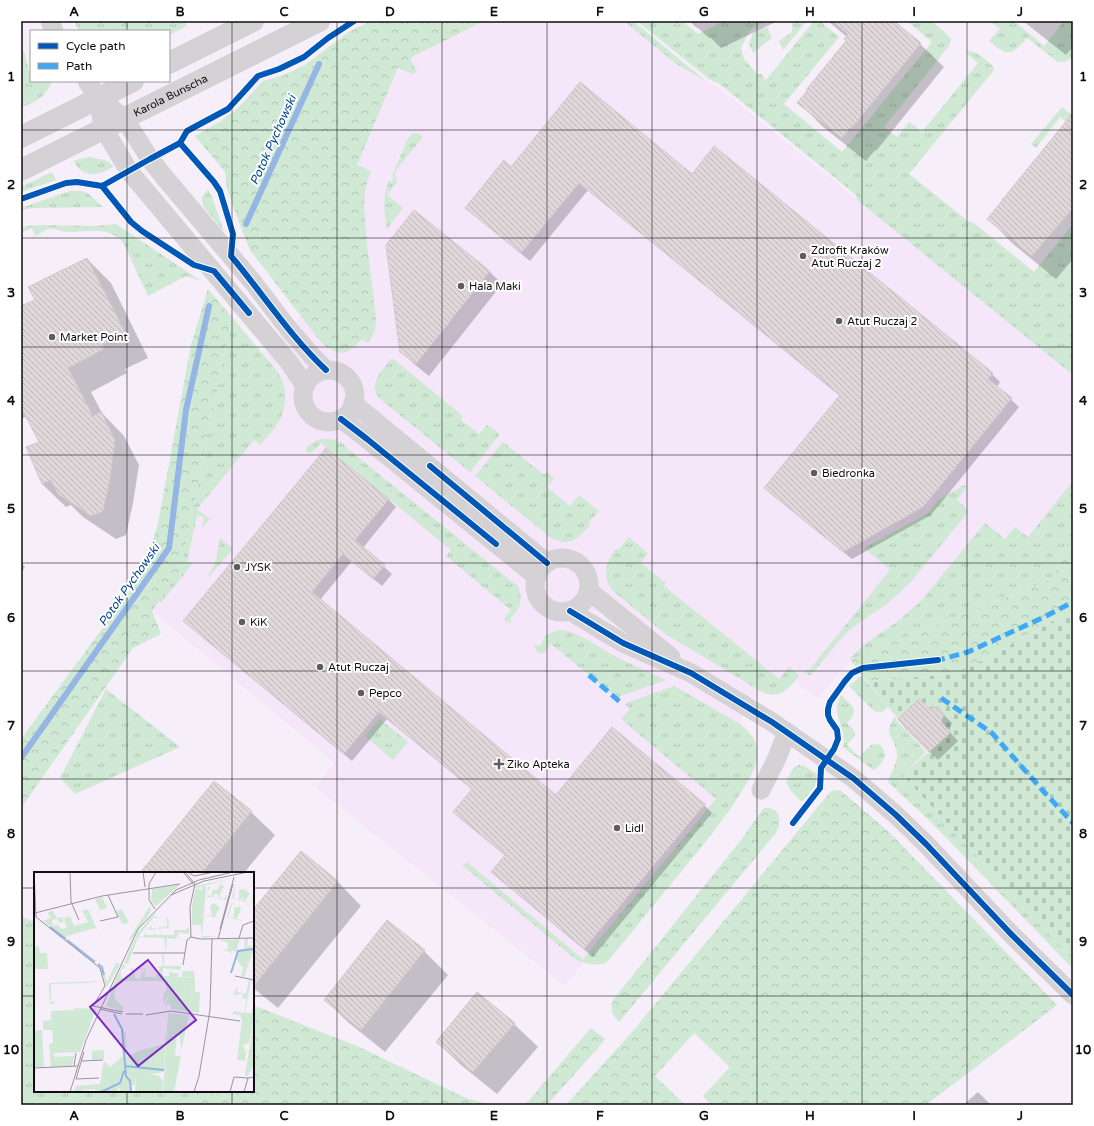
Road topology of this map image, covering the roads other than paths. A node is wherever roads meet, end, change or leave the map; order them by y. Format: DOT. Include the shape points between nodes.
graph roads {
  1 [pos="253,21"];
  2 [pos="319,21"];
  3 [pos="170,62"];
  4 [pos="129,82"];
  5 [pos="93,90"];
  6 [pos="124,118"];
  7 [pos="104,128"];
  8 [pos="21,137"];
  9 [pos="21,170"];
  10 [pos="326,370"];
  11 [pos="305,386"];
  12 [pos="353,403"];
  13 [pos="340,419"];
  14 [pos="542,570"];
  15 [pos="589,591"];
  16 [pos="570,611"];
  17 [pos="691,673"];
  18 [pos="787,732"];
  19 [pos="761,790"];
  20 [pos="1073,995"];
  1 -- 3 [label="main road"];
  2 -- 6 [label="main road, Karola Bunscha"];
  4 -- 5 [label="main road"];
  5 -- 6 [label="street"];
  5 -- 7 [label="street"];
  5 -- 8 [label="main road"];
  6 -- 7 [label="main road, Karola Bunscha"];
  6 -- 10 [label="street" via="161,174 252,281 287,327"];
  7 -- 9 [label="main road, Karola Bunscha"];
  7 -- 11 [label="street" via="130,171 289,362"];
  10 -- 11 [label="street" via="314,374"];
  10 -- 12 [label="street" via="338,372 348,378 354,390"];
  11 -- 13 [label="street" via="304,404 310,414 325,421"];
  12 -- 13 [label="street" via="350,410"];
  12 -- 14 [label="street"];
  13 -- 14 [label="street"];
  14 -- 15 [label="street" via="555,559 573,561 586,573"];
  14 -- 16 [label="street" via="535,585 540,600 553,610"];
  15 -- 16 [label="street" via="582,604"];
  15 -- 17 [label="street"];
  16 -- 17 [label="street" via="623,643"];
  17 -- 18 [label="street"];
  18 -- 19 [label="street"];
  18 -- 20 [label="street" via="847,773 885,804"];
}
